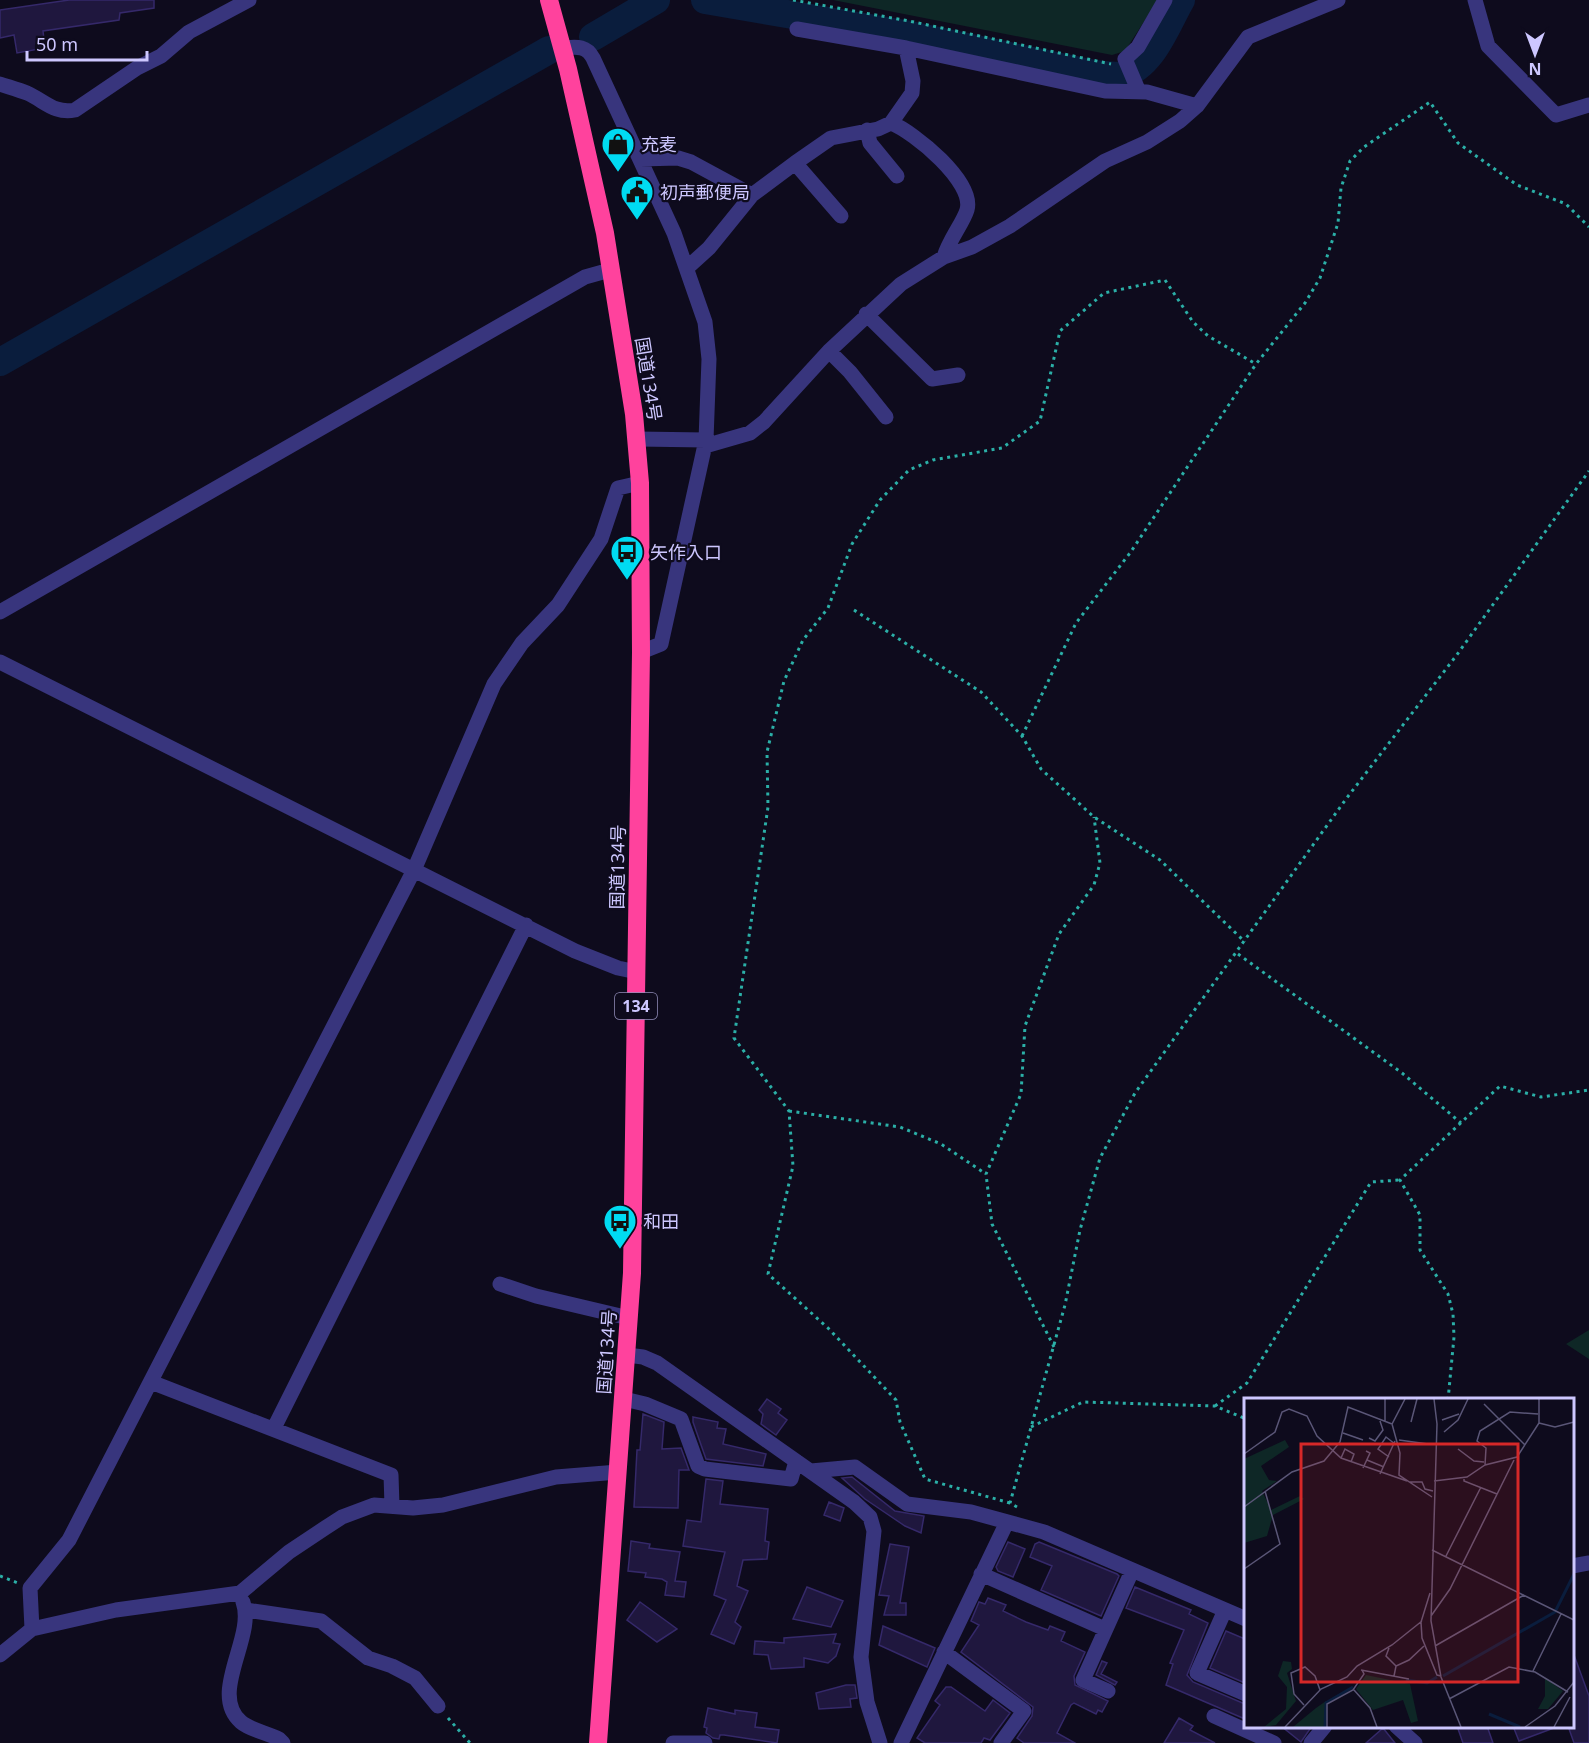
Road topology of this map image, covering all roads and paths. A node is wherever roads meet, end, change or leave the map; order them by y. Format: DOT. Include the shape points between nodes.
graph roads {
  1 [pos="249,0"];
  2 [pos="549,0"];
  3 [pos="793,0"];
  4 [pos="1165,0"];
  5 [pos="1338,0"];
  6 [pos="1475,0"];
  7 [pos="797,28"];
  8 [pos="563,48"];
  9 [pos="906,48"];
  10 [pos="1126,61"];
  11 [pos="0,84"];
  12 [pos="1137,88"];
  13 [pos="1589,105"];
  14 [pos="1197,106"];
  15 [pos="891,123"];
  16 [pos="867,130"];
  17 [pos="640,159"];
  18 [pos="795,163"];
  19 [pos="897,176"];
  20 [pos="752,195"];
  21 [pos="840,216"];
  22 [pos="1589,227"];
  23 [pos="944,257"];
  24 [pos="687,268"];
  25 [pos="610,270"];
  26 [pos="866,314"];
  27 [pos="829,351"];
  28 [pos="1257,364"];
  29 [pos="958,375"];
  30 [pos="886,417"];
  31 [pos="637,439"];
  32 [pos="705,443"];
  33 [pos="1589,471"];
  34 [pos="640,483"];
  35 [pos="854,610"];
  36 [pos="0,612"];
  37 [pos="641,652"];
  38 [pos="0,662"];
  39 [pos="1022,736"];
  40 [pos="1094,817"];
  41 [pos="414,870"];
  42 [pos="526,925"];
  43 [pos="1245,942"];
  44 [pos="1237,953"];
  45 [pos="637,972"];
  46 [pos="1589,1090"];
  47 [pos="789,1111"];
  48 [pos="1461,1123"];
  49 [pos="986,1174"];
  50 [pos="1400,1180"];
  51 [pos="500,1284"];
  52 [pos="629,1318"];
  53 [pos="1054,1347"];
  54 [pos="627,1355"];
  55 [pos="151,1382"];
  56 [pos="1448,1398"];
  57 [pos="624,1399"];
  58 [pos="1215,1406"];
  59 [pos="1244,1419"];
  60 [pos="1031,1427"];
  61 [pos="274,1428"];
  62 [pos="796,1461"];
  63 [pos="811,1471"];
  64 [pos="618,1472"];
  65 [pos="1010,1503"];
  66 [pos="392,1506"];
  67 [pos="1020,1510"];
  68 [pos="1007,1522"];
  69 [pos="1589,1563"];
  70 [pos="1574,1566"];
  71 [pos="1132,1572"];
  72 [pos="981,1574"];
  73 [pos="240,1593"];
  74 [pos="246,1610"];
  75 [pos="1225,1610"];
  76 [pos="1244,1619"];
  77 [pos="32,1629"];
  78 [pos="1105,1629"];
  79 [pos="945,1652"];
  80 [pos="0,1655"];
  81 [pos="1108,1691"];
  82 [pos="1244,1694"];
  83 [pos="438,1706"];
  84 [pos="1214,1716"];
  85 [pos="1323,1728"];
  86 [pos="1398,1728"];
  87 [pos="902,1742"];
  88 [pos="283,1743"];
  89 [pos="471,1743"];
  90 [pos="598,1743"];
  91 [pos="673,1743"];
  92 [pos="705,1743"];
  93 [pos="880,1743"];
  94 [pos="1001,1743"];
  95 [pos="1274,1743"];
  96 [pos="1311,1743"];
  97 [pos="1415,1743"];
  1 -- 11 [label="street" via="189,32 161,56 75,110 52,109 28,94"];
  2 -- 8 [label="highway, 国道134号 / 134"];
  3 -- 10 [label="path" via="1109,65"];
  4 -- 10 [label="street"];
  5 -- 14 [label="street" via="1248,37"];
  6 -- 13 [label="street" via="1488,46 1556,115"];
  7 -- 9 [label="street"];
  8 -- 17 [label="street" via="589,50"];
  8 -- 25 [label="highway, 国道134号 / 134" via="598,197"];
  9 -- 12 [label="street" via="1105,92"];
  9 -- 15 [label="street" via="912,93"];
  10 -- 12 [label="street"];
  12 -- 14 [label="street"];
  14 -- 23 [label="street" via="1180,122 1105,160 1010,226"];
  15 -- 16 [label="street"];
  15 -- 23 [label="street" via="902,127 948,166 966,190 967,210"];
  16 -- 18 [label="street" via="831,138"];
  16 -- 19 [label="street" via="870,143"];
  17 -- 20 [label="street" via="678,158 692,162"];
  17 -- 24 [label="street"];
  18 -- 20 [label="street"];
  18 -- 21 [label="street"];
  20 -- 24 [label="street" via="709,248"];
  22 -- 28 [label="path" via="1566,204 1517,185 1458,143 1430,102 1350,161 1341,188 1338,223 1320,278"];
  23 -- 26 [label="street" via="901,284"];
  24 -- 32 [label="street" via="705,322 710,359"];
  25 -- 31 [label="highway, 国道134号 / 134"];
  25 -- 36 [label="street" via="585,277"];
  26 -- 27 [label="street"];
  26 -- 29 [label="street" via="932,379"];
  27 -- 30 [label="street"];
  27 -- 32 [label="street" via="750,433"];
  28 -- 39 [label="path" via="1130,553 1076,623"];
  28 -- 47 [label="path" via="1208,336 1193,322 1165,280 1104,293 1060,331 1040,421 1002,448 933,460 909,470 880,500 852,544 828,608 803,640 784,681 767,752 768,807 734,1038"];
  31 -- 32 [label="street"];
  31 -- 34 [label="highway, 国道134号 / 134"];
  32 -- 37 [label="street" via="661,644"];
  33 -- 43 [label="path"];
  34 -- 37 [label="highway, 国道134号 / 134"];
  34 -- 41 [label="street" via="618,488 601,539 558,605 522,643 494,684"];
  35 -- 39 [label="path" via="981,692"];
  37 -- 45 [label="highway, 国道134号 / 134"];
  38 -- 41 [label="street"];
  39 -- 40 [label="path" via="1041,769"];
  40 -- 43 [label="path" via="1160,860"];
  40 -- 49 [label="path" via="1100,863 1094,885 1059,934 1025,1026 1021,1095"];
  41 -- 42 [label="street"];
  41 -- 55 [label="street"];
  42 -- 45 [label="street" via="575,951"];
  42 -- 61 [label="street"];
  43 -- 44 [label="path"];
  44 -- 48 [label="path" via="1402,1072"];
  44 -- 53 [label="path" via="1135,1093 1100,1158"];
  45 -- 52 [label="highway, 国道134号 / 134"];
  46 -- 48 [label="path" via="1541,1097 1500,1086"];
  47 -- 49 [label="path" via="900,1127 941,1144"];
  47 -- 65 [label="path" via="793,1166 768,1274 828,1328 896,1400 900,1422 925,1479"];
  48 -- 50 [label="path"];
  49 -- 53 [label="path" via="992,1224"];
  50 -- 56 [label="path" via="1420,1215 1420,1250 1448,1294 1453,1314"];
  50 -- 58 [label="path" via="1371,1182 1247,1383"];
  51 -- 52 [label="street"];
  52 -- 54 [label="highway, 国道134号 / 134"];
  53 -- 60 [label="path"];
  54 -- 57 [label="highway, 国道134号 / 134"];
  54 -- 62 [label="street" via="657,1363"];
  55 -- 61 [label="street"];
  55 -- 77 [label="street" via="69,1540 30,1588"];
  57 -- 62 [label="street" via="681,1419 698,1466 705,1469 791,1479"];
  57 -- 64 [label="highway, 国道134号 / 134"];
  58 -- 59 [label="path"];
  58 -- 60 [label="path" via="1083,1402"];
  60 -- 65 [label="path"];
  61 -- 66 [label="street" via="391,1475"];
  62 -- 63 [label="street"];
  63 -- 68 [label="street" via="855,1467 907,1504 971,1512"];
  63 -- 93 [label="street" via="870,1517 874,1531 861,1658 865,1694"];
  64 -- 66 [label="street" via="556,1478 442,1504"];
  64 -- 90 [label="highway, 国道134号 / 134"];
  65 -- 67 [label="path"];
  66 -- 73 [label="street" via="374,1504 342,1517 289,1552"];
  68 -- 71 [label="street" via="1044,1532"];
  68 -- 72 [label="street"];
  69 -- 70 [label="street"];
  71 -- 75 [label="street"];
  71 -- 78 [label="street"];
  72 -- 78 [label="street"];
  72 -- 79 [label="street"];
  73 -- 74 [label="street"];
  73 -- 77 [label="street" via="116,1610"];
  74 -- 83 [label="street" via="321,1621 368,1658 415,1678"];
  74 -- 88 [label="street" via="228,1685 233,1714 243,1724"];
  75 -- 76 [label="street"];
  75 -- 82 [label="street" via="1197,1673"];
  77 -- 80 [label="street"];
  78 -- 81 [label="street" via="1083,1680"];
  79 -- 87 [label="street"];
  79 -- 94 [label="street" via="1024,1711"];
  83 -- 89 [label="path"];
  84 -- 95 [label="street"];
  85 -- 96 [label="street"];
  86 -- 97 [label="street"];
  91 -- 92 [label="street"];
}
